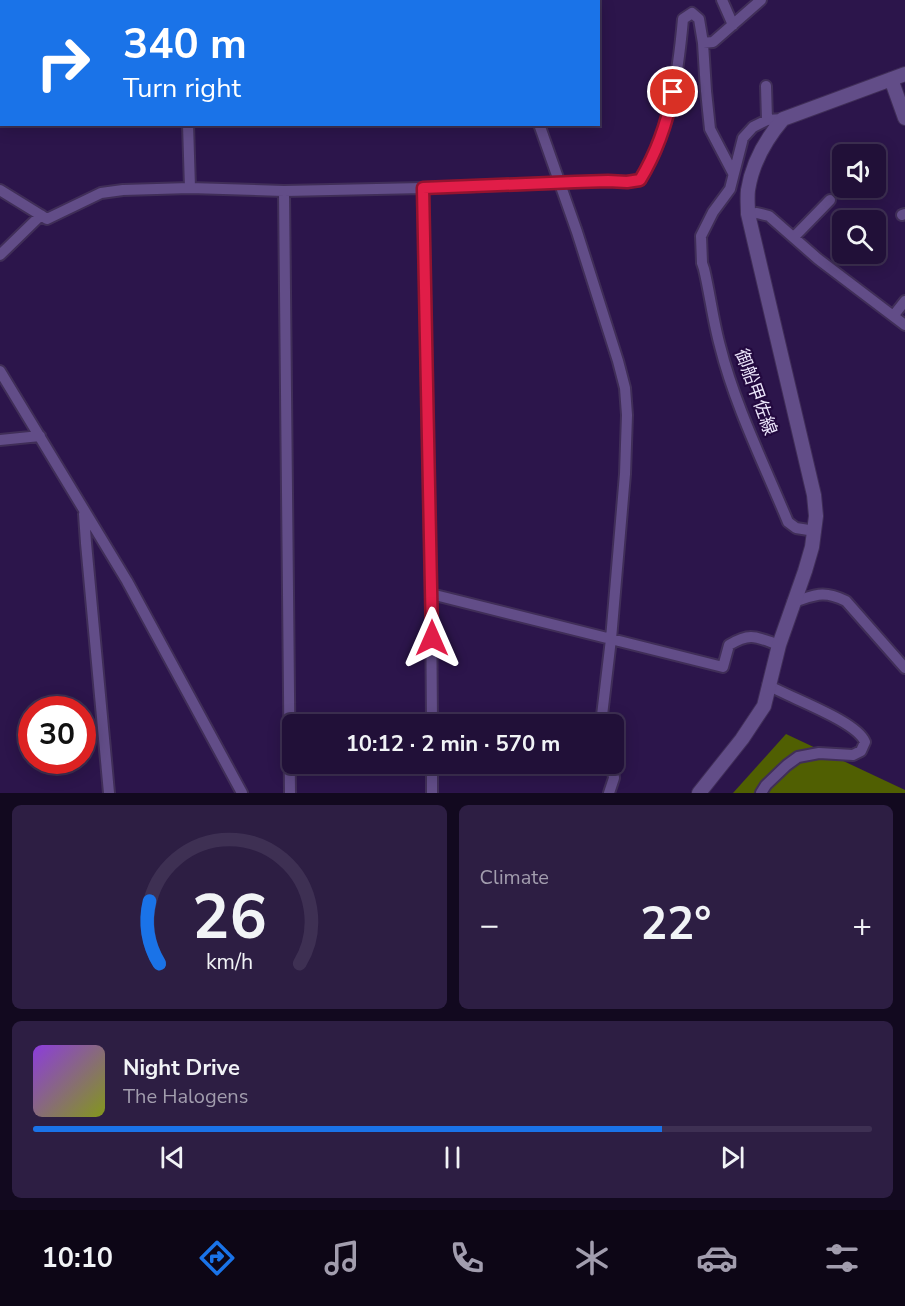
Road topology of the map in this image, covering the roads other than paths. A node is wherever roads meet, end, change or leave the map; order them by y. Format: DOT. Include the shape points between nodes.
graph roads {
  1 [pos="722,0"];
  2 [pos="762,0"];
  3 [pos="733,25"];
  4 [pos="703,43"];
  5 [pos="905,74"];
  6 [pos="891,79"];
  7 [pos="766,86"];
  8 [pos="905,118"];
  9 [pos="783,119"];
  10 [pos="767,120"];
  11 [pos="188,126"];
  12 [pos="540,126"];
  13 [pos="734,171"];
  14 [pos="752,175"];
  15 [pos="558,182"];
  16 [pos="190,188"];
  17 [pos="423,188"];
  18 [pos="0,190"];
  19 [pos="284,191"];
  20 [pos="830,200"];
  21 [pos="748,214"];
  22 [pos="41,215"];
  23 [pos="794,237"];
  24 [pos="0,255"];
  25 [pos="905,302"];
  26 [pos="894,315"];
  27 [pos="905,325"];
  28 [pos="0,371"];
  29 [pos="40,436"];
  30 [pos="0,440"];
  31 [pos="84,511"];
  32 [pos="815,531"];
  33 [pos="431,594"];
  34 [pos="794,602"];
  35 [pos="611,639"];
  36 [pos="779,645"];
  37 [pos="905,668"];
  38 [pos="768,685"];
  39 [pos="432,714"];
  40 [pos="602,714"];
  41 [pos="432,774"];
  42 [pos="613,774"];
  43 [pos="109,793"];
  44 [pos="242,793"];
  45 [pos="290,793"];
  46 [pos="432,793"];
  47 [pos="609,793"];
  48 [pos="699,793"];
  49 [pos="761,793"];
  1 -- 3 [label="street"];
  2 -- 3 [label="street"];
  3 -- 4 [label="street" via="713,42"];
  4 -- 13 [label="street" via="710,129"];
  4 -- 15 [label="street" via="699,19 692,14 683,19 669,114 640,180"];
  5 -- 6 [label="main road"];
  6 -- 8 [label="main road"];
  6 -- 9 [label="main road"];
  7 -- 10 [label="street"];
  9 -- 10 [label="street"];
  9 -- 14 [label="main road" via="771,133"];
  10 -- 13 [label="street, 御船甲佐線" via="743,138"];
  11 -- 16 [label="street"];
  12 -- 15 [label="street"];
  13 -- 14 [label="street"];
  13 -- 32 [label="street, 御船甲佐線" via="730,189 701,236 702,263 720,346 788,522 796,528"];
  14 -- 21 [label="main road"];
  15 -- 17 [label="street"];
  15 -- 35 [label="street" via="625,388 625,474"];
  16 -- 19 [label="street"];
  16 -- 22 [label="street" via="100,193 47,219"];
  17 -- 19 [label="street"];
  17 -- 33 [label="street"];
  18 -- 22 [label="street"];
  19 -- 45 [label="street"];
  20 -- 23 [label="street"];
  21 -- 23 [label="street" via="769,216"];
  21 -- 32 [label="main road" via="814,495"];
  22 -- 24 [label="street"];
  23 -- 26 [label="street"];
  25 -- 26 [label="street"];
  26 -- 27 [label="street"];
  28 -- 29 [label="street"];
  29 -- 30 [label="street"];
  29 -- 31 [label="street"];
  31 -- 43 [label="street"];
  31 -- 44 [label="street" via="127,581"];
  32 -- 34 [label="main road"];
  33 -- 35 [label="street"];
  33 -- 39 [label="street"];
  34 -- 36 [label="main road"];
  34 -- 37 [label="street" via="820,594 846,601"];
  35 -- 36 [label="street" via="723,668 729,645 741,638 754,636"];
  35 -- 40 [label="street"];
  36 -- 38 [label="main road"];
  38 -- 48 [label="main road" via="764,706"];
  38 -- 49 [label="street" via="839,719 863,736 865,742 861,751 853,755 819,753 798,757"];
  41 -- 46 [label="street"];
  42 -- 47 [label="street"];
}
